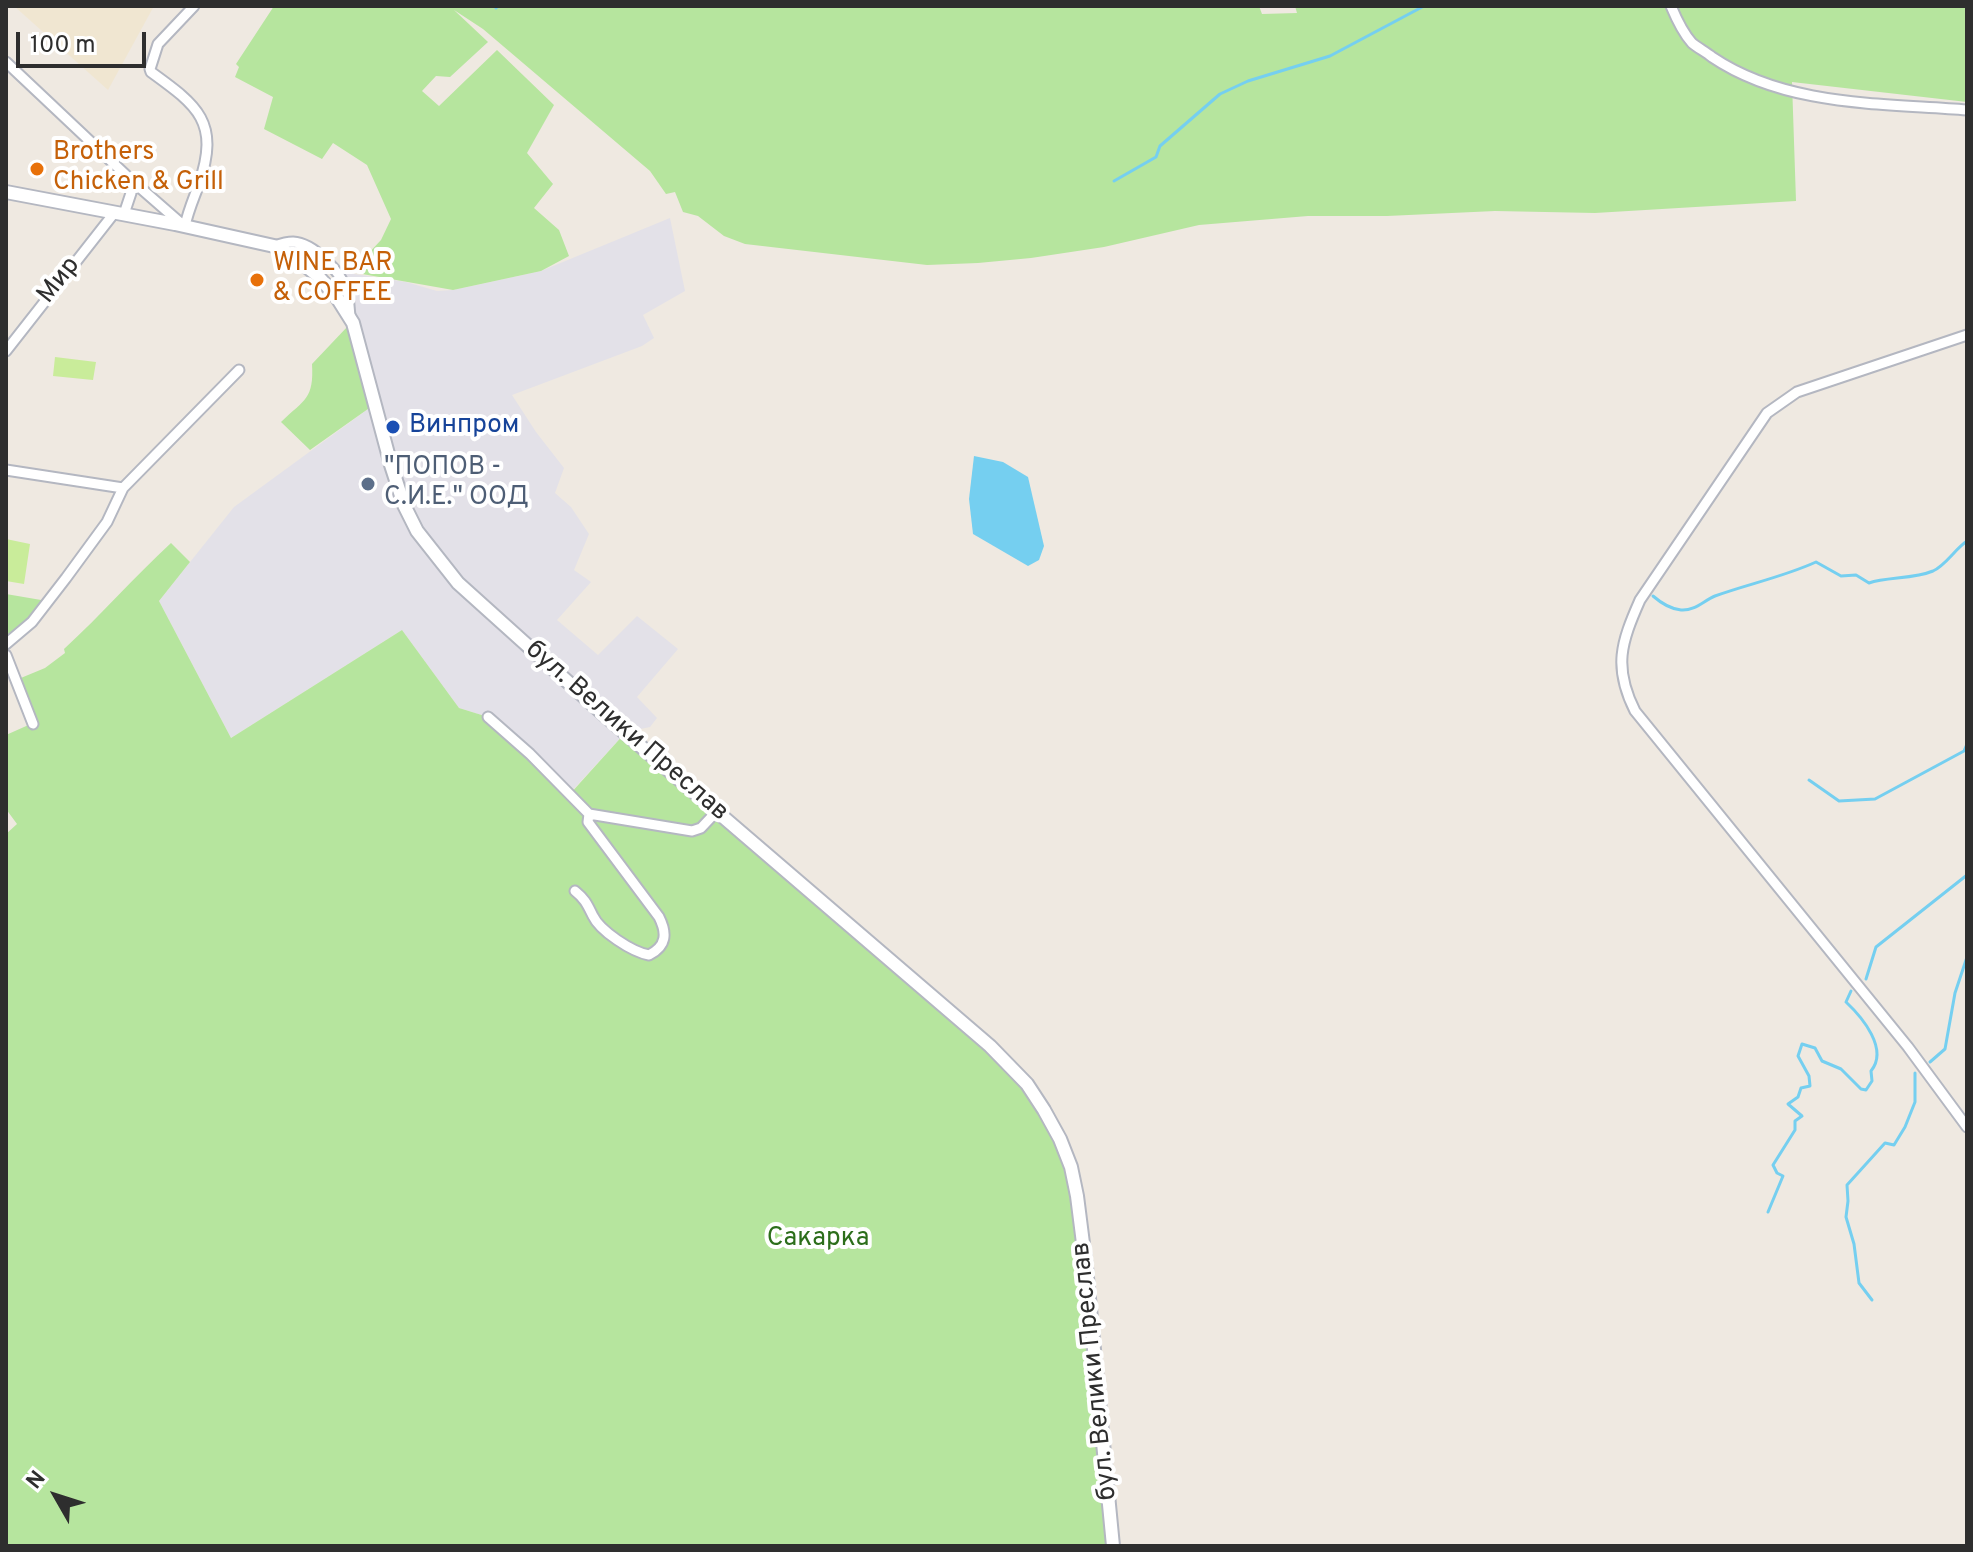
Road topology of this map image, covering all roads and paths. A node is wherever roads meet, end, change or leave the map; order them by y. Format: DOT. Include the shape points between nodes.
graph roads {
  1 [pos="194,6"];
  2 [pos="1671,6"];
  3 [pos="6,62"];
  4 [pos="1967,110"];
  5 [pos="129,178"];
  6 [pos="6,192"];
  7 [pos="119,213"];
  8 [pos="184,226"];
  9 [pos="248,240"];
  10 [pos="1967,335"];
  11 [pos="359,349"];
  12 [pos="6,351"];
  13 [pos="239,370"];
  14 [pos="6,470"];
  15 [pos="123,488"];
  16 [pos="6,644"];
  17 [pos="6,655"];
  18 [pos="488,717"];
  19 [pos="33,724"];
  20 [pos="717,811"];
  21 [pos="589,814"];
  22 [pos="575,891"];
  23 [pos="1967,1127"];
  24 [pos="1113,1546"];
  1 -- 8 [label="street" via="158,44 150,69 194,104 208,137 200,183"];
  2 -- 4 [label="street" via="1692,43 1758,81 1835,100"];
  3 -- 5 [label="street"];
  5 -- 7 [label="street" via="131,193"];
  5 -- 8 [label="street"];
  6 -- 7 [label="main road, бул. Велики Преслав"];
  7 -- 8 [label="main road, бул. Велики Преслав"];
  7 -- 12 [label="street, Мир"];
  8 -- 9 [label="main road, бул. Велики Преслав"];
  9 -- 11 [label="main road, бул. Велики Преслав" via="316,285"];
  9 -- 11 [label="main road, бул. Велики Преслав" via="292,255 317,275 350,316"];
  10 -- 23 [label="street" via="1797,392 1767,413 1640,600 1625,633 1620,663 1635,711"];
  11 -- 20 [label="main road, бул. Велики Преслав" via="391,465 417,531 474,599"];
  13 -- 15 [label="street"];
  14 -- 15 [label="street"];
  15 -- 16 [label="street" via="107,522 66,578 32,622"];
  17 -- 19 [label="street"];
  18 -- 21 [label="street"];
  20 -- 21 [label="street" via="692,831"];
  20 -- 24 [label="main road, бул. Велики Преслав" via="990,1046 1027,1084 1060,1139 1077,1196"];
  21 -- 22 [label="street" via="588,822 659,917 666,937 661,947 649,955 625,945 593,918 590,906"];
}
